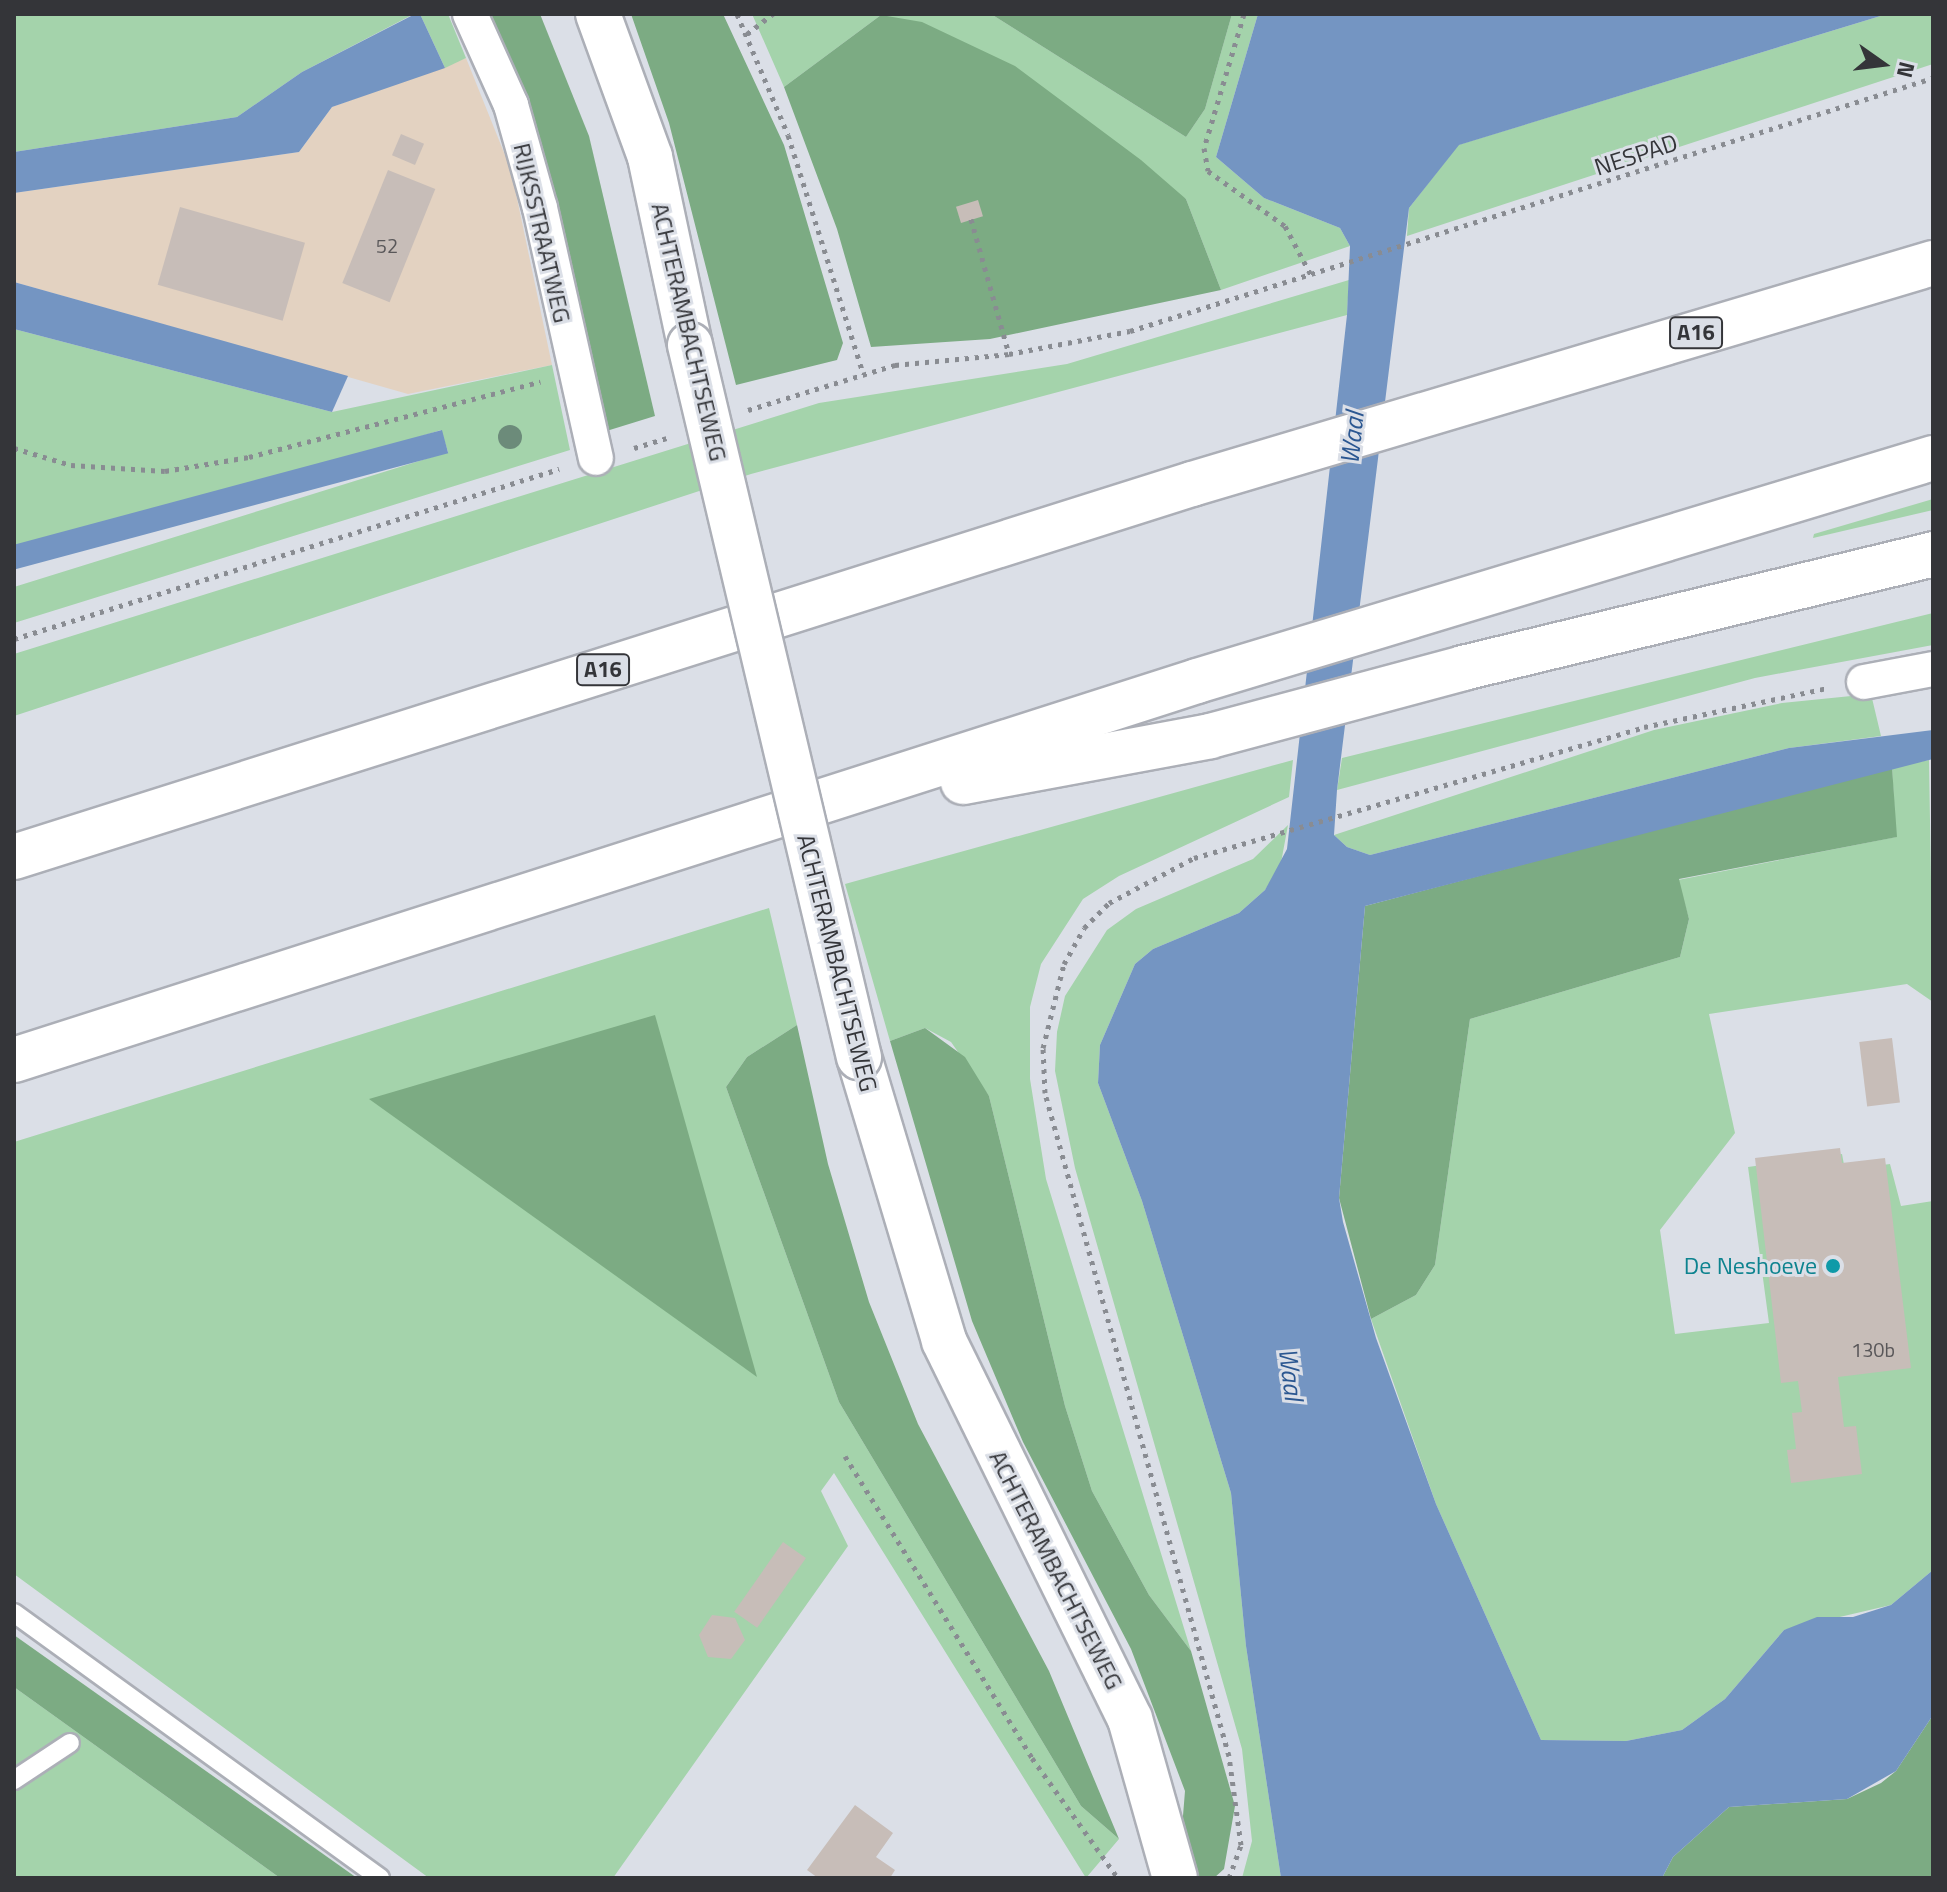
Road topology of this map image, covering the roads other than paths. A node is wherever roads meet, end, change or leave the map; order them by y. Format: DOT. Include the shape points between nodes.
graph roads {
  1 [pos="470,14"];
  2 [pos="598,14"];
  3 [pos="1933,263"];
  4 [pos="596,458"];
  5 [pos="1933,458"];
  6 [pos="1933,554"];
  7 [pos="1933,669"];
  8 [pos="1864,682"];
  9 [pos="792,814"];
  10 [pos="14,857"];
  11 [pos="14,1060"];
  12 [pos="14,1613"];
  13 [pos="70,1743"];
  14 [pos="14,1780"];
  15 [pos="380,1878"];
  16 [pos="1175,1878"];
  1 -- 4 [label="street, RIJKSSTRAATWEG" via="511,105 540,208"];
  2 -- 16 [label="main road, ACHTERAMBACHTSEWEG, bridge" via="650,157 859,1057 944,1341 1130,1719"];
  3 -- 10 [label="main road, A16" via="1192,484"];
  5 -- 9 [label="main road" via="1197,681"];
  6 -- 9 [label="main road" via="1463,668 1210,736"];
  7 -- 8 [label="street"];
  9 -- 11 [label="main road"];
  12 -- 15 [label="lane"];
  13 -- 14 [label="lane"];
}
